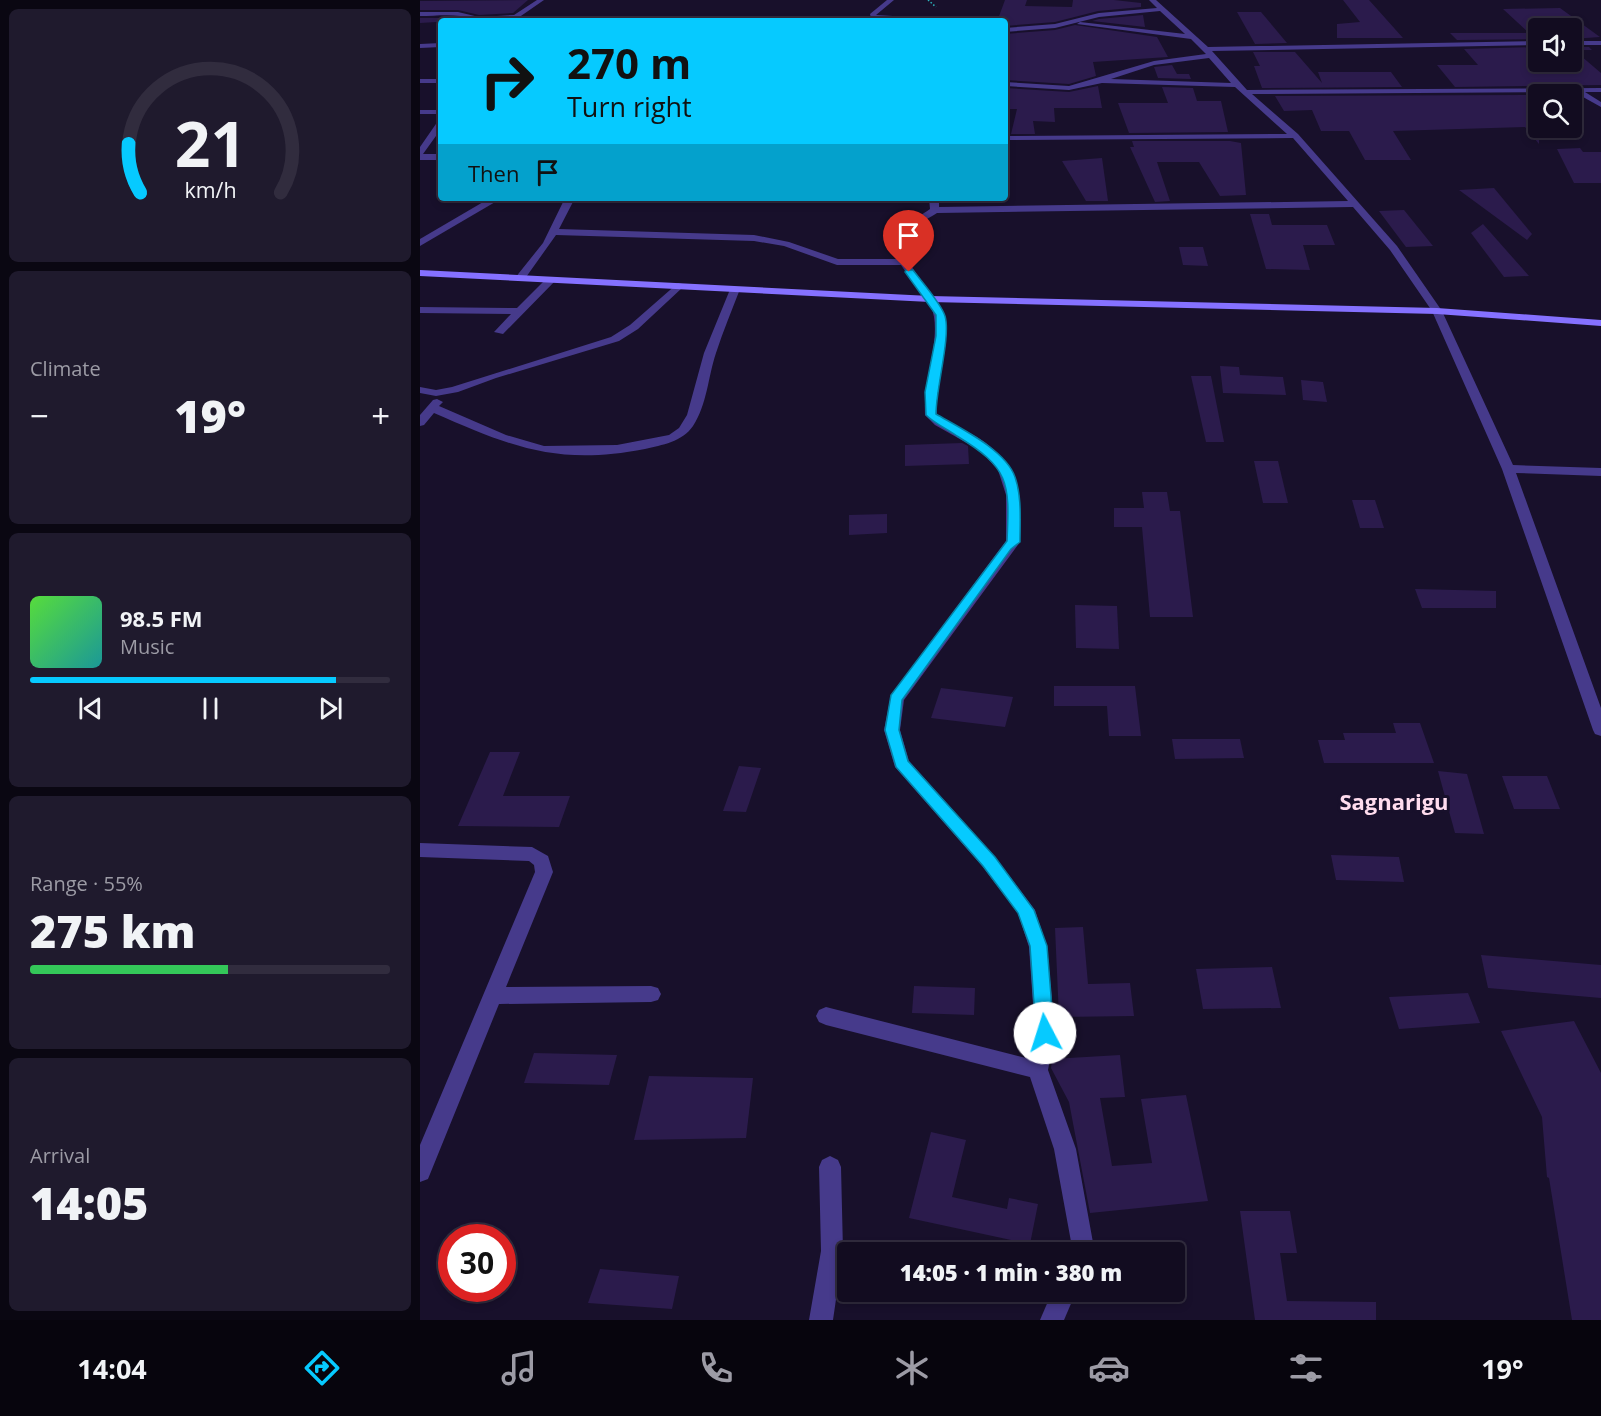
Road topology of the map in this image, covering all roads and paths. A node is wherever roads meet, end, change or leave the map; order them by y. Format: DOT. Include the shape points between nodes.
graph roads {
  1 [pos="542,0"];
  2 [pos="891,0"];
  3 [pos="1152,0"];
  4 [pos="1164,9"];
  5 [pos="420,15"];
  6 [pos="472,18"];
  7 [pos="503,18"];
  8 [pos="897,18"];
  9 [pos="1074,23"];
  10 [pos="1008,29"];
  11 [pos="1193,37"];
  12 [pos="1528,43"];
  13 [pos="1582,43"];
  14 [pos="1601,43"];
  15 [pos="438,45"];
  16 [pos="420,46"];
  17 [pos="1209,52"];
  18 [pos="420,81"];
  19 [pos="437,81"];
  20 [pos="1100,81"];
  21 [pos="1008,84"];
  22 [pos="1237,85"];
  23 [pos="1528,90"];
  24 [pos="1582,90"];
  25 [pos="1601,90"];
  26 [pos="1245,92"];
  27 [pos="1582,94"];
  28 [pos="1601,105"];
  29 [pos="420,112"];
  30 [pos="438,112"];
  31 [pos="438,127"];
  32 [pos="1295,136"];
  33 [pos="1008,138"];
  34 [pos="421,151"];
  35 [pos="438,156"];
  36 [pos="491,201"];
  37 [pos="569,201"];
  38 [pos="934,201"];
  39 [pos="1354,204"];
  40 [pos="934,210"];
  41 [pos="554,231"];
  42 [pos="420,243"];
  43 [pos="905,262"];
  44 [pos="421,275"];
  45 [pos="520,278"];
  46 [pos="552,279"];
  47 [pos="678,286"];
  48 [pos="735,289"];
  49 [pos="930,299"];
  50 [pos="420,310"];
  51 [pos="519,311"];
  52 [pos="1437,311"];
  53 [pos="1601,322"];
  54 [pos="499,332"];
  55 [pos="420,390"];
  56 [pos="445,393"];
  57 [pos="432,408"];
  58 [pos="420,422"];
  59 [pos="1508,469"];
  60 [pos="1601,472"];
  61 [pos="1601,730"];
  62 [pos="420,850"];
  63 [pos="651,994"];
  64 [pos="494,996"];
  65 [pos="826,1016"];
  66 [pos="1038,1070"];
  67 [pos="830,1167"];
  68 [pos="420,1171"];
  69 [pos="1082,1242"];
  70 [pos="1060,1302"];
  71 [pos="821,1320"];
  72 [pos="1052,1320"];
  1 -- 7 [label="street" via="516,17"];
  2 -- 8 [label="street" via="872,15"];
  3 -- 4 [label="street"];
  4 -- 9 [label="street" via="1099,15"];
  4 -- 11 [label="street"];
  5 -- 6 [label="street"];
  9 -- 10 [label="street"];
  9 -- 11 [label="street"];
  11 -- 17 [label="street"];
  12 -- 17 [label="street"];
  13 -- 14 [label="street"];
  15 -- 16 [label="street"];
  17 -- 20 [label="street" via="1123,70"];
  17 -- 22 [label="street"];
  18 -- 19 [label="street"];
  20 -- 21 [label="street" via="1070,88"];
  20 -- 22 [label="street"];
  22 -- 26 [label="street"];
  23 -- 26 [label="street"];
  24 -- 25 [label="street"];
  26 -- 32 [label="street"];
  27 -- 28 [label="street"];
  29 -- 30 [label="street"];
  31 -- 34 [label="street"];
  32 -- 33 [label="street"];
  32 -- 39 [label="street"];
  34 -- 35 [label="street"];
  36 -- 42 [label="street"];
  37 -- 41 [label="street"];
  38 -- 40 [label="street"];
  39 -- 40 [label="street"];
  39 -- 52 [label="street" via="1394,248"];
  40 -- 43 [label="street" via="907,229 902,247"];
  41 -- 43 [label="street" via="754,238 779,242 837,262"];
  41 -- 45 [label="street"];
  43 -- 49 [label="street"];
  44 -- 45 [label="street"];
  45 -- 46 [label="street"];
  46 -- 47 [label="street"];
  46 -- 51 [label="street"];
  47 -- 48 [label="street"];
  47 -- 56 [label="street" via="634,327 615,339"];
  48 -- 49 [label="street"];
  48 -- 57 [label="street" via="709,356 695,408 684,430 672,438 632,448 545,450"];
  49 -- 52 [label="street"];
  49 -- 66 [label="street" via="940,315 941,336 931,415 984,448 1006,469 1015,511 1013,542 896,699 892,730 901,763 1026,910 1038,946 1045,1033"];
  50 -- 51 [label="street"];
  51 -- 54 [label="street"];
  52 -- 53 [label="street"];
  52 -- 59 [label="street"];
  55 -- 56 [label="street"];
  56 -- 57 [label="street"];
  57 -- 58 [label="street"];
  59 -- 60 [label="street"];
  59 -- 61 [label="street"];
  62 -- 64 [label="street" via="531,854 542,861 544,872"];
  63 -- 64 [label="street"];
  64 -- 68 [label="street"];
  65 -- 66 [label="street"];
  66 -- 69 [label="street" via="1065,1149"];
  67 -- 71 [label="street" via="832,1251"];
  70 -- 72 [label="street"];
}
